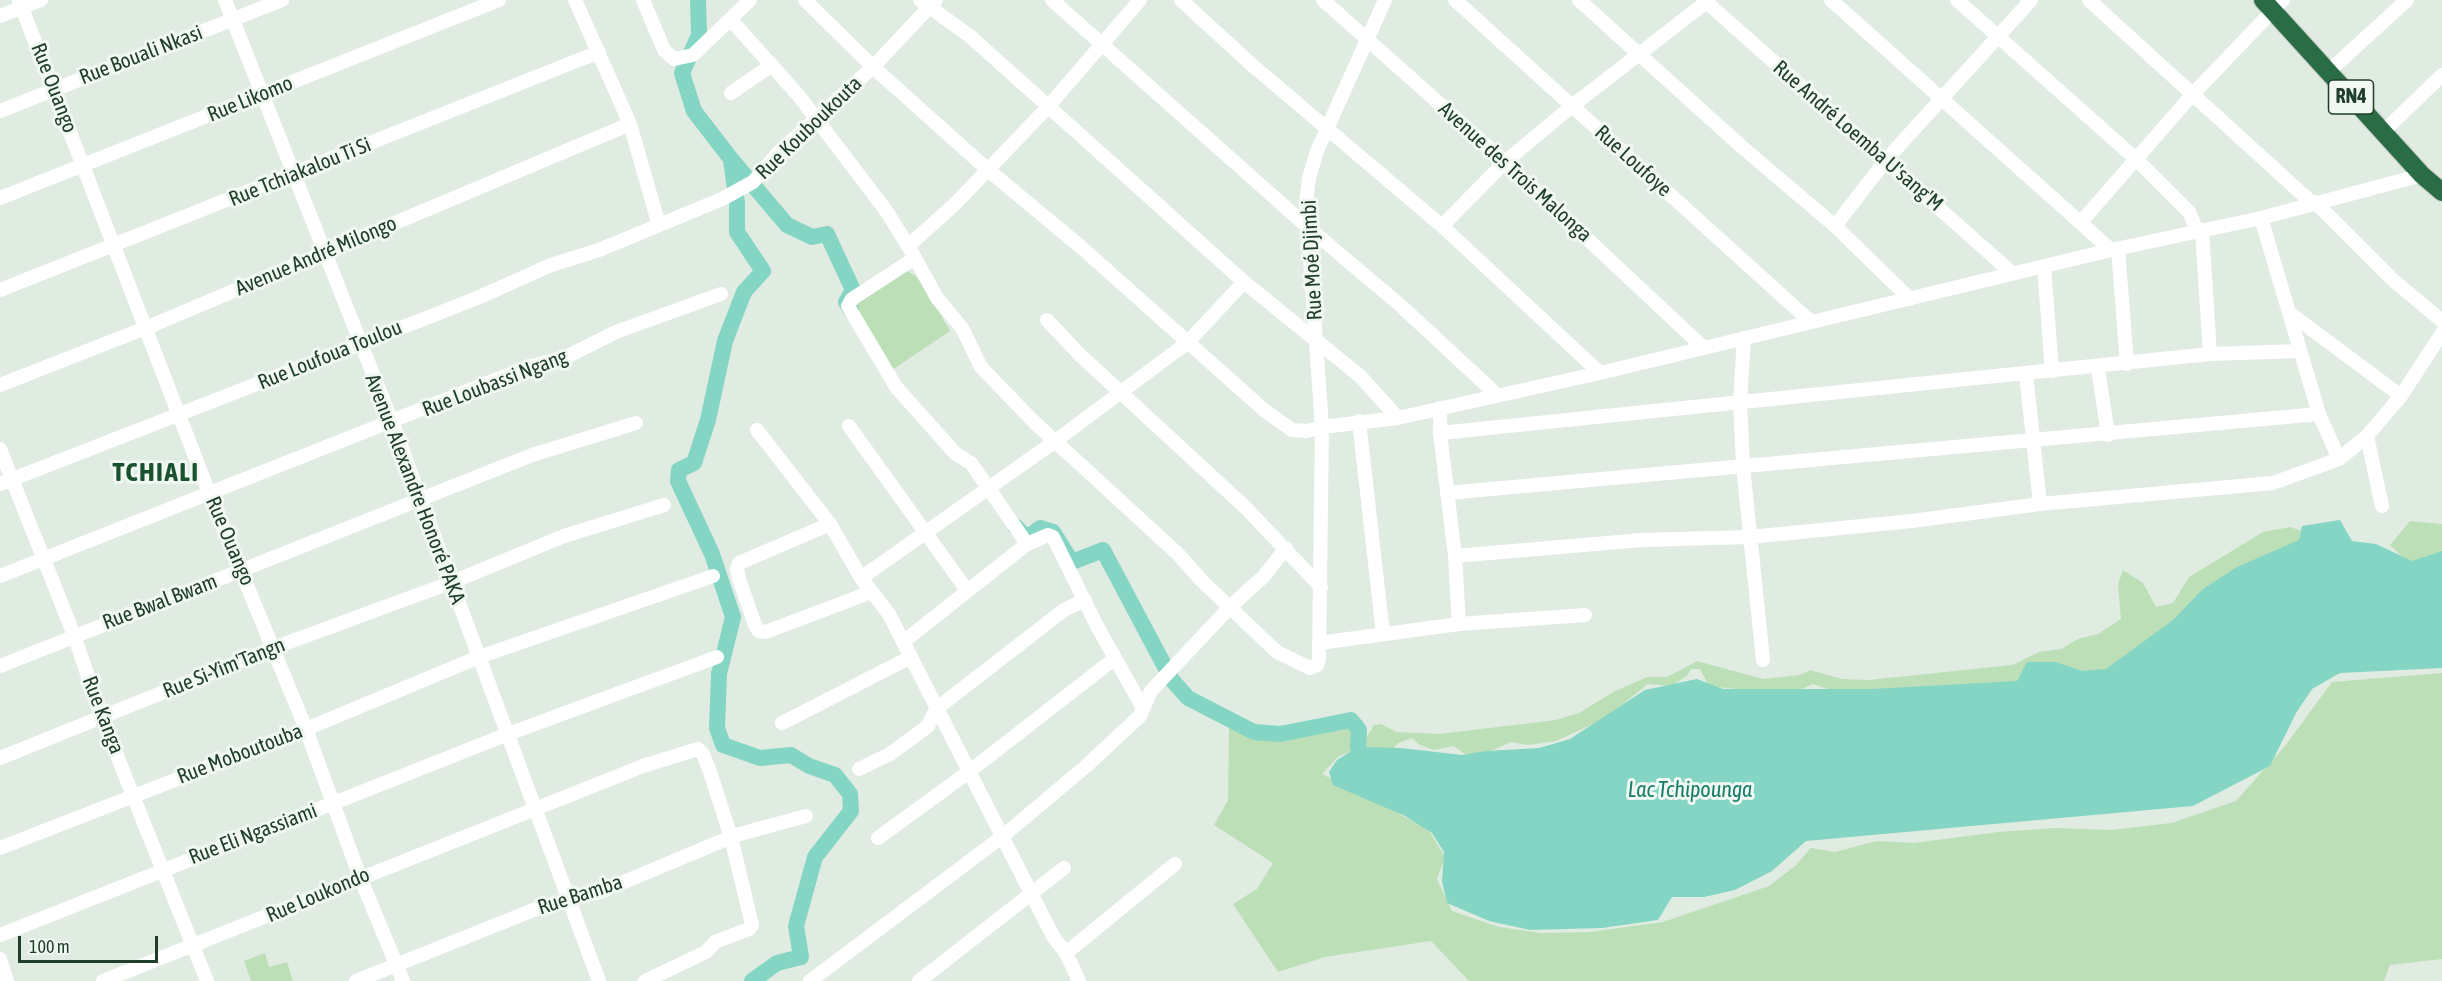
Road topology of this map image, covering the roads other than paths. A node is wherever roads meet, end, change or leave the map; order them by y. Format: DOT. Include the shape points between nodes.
graph roads {
  1 [pos="41,0"];
  2 [pos="225,0"];
  3 [pos="282,0"];
  4 [pos="499,0"];
  5 [pos="575,0"];
  6 [pos="644,0"];
  7 [pos="750,0"];
  8 [pos="805,0"];
  9 [pos="1052,0"];
  10 [pos="1140,0"];
  11 [pos="1181,0"];
  12 [pos="1323,0"];
  13 [pos="1385,0"];
  14 [pos="1455,0"];
  15 [pos="1579,0"];
  16 [pos="1832,0"];
  17 [pos="1957,0"];
  18 [pos="2031,0"];
  19 [pos="2089,0"];
  20 [pos="2407,0"];
  21 [pos="1706,1"];
  22 [pos="928,3"];
  23 [pos="2272,3"];
  24 [pos="21,4"];
  25 [pos="0,16"];
  26 [pos="730,19"];
  27 [pos="233,20"];
  28 [pos="1999,36"];
  29 [pos="1368,39"];
  30 [pos="1102,43"];
  31 [pos="599,52"];
  32 [pos="1640,55"];
  33 [pos="772,65"];
  34 [pos="873,67"];
  35 [pos="2328,72"];
  36 [pos="2442,75"];
  37 [pos="54,90"];
  38 [pos="731,93"];
  39 [pos="262,94"];
  40 [pos="2192,95"];
  41 [pos="1943,98"];
  42 [pos="1572,106"];
  43 [pos="1047,108"];
  44 [pos="0,111"];
  45 [pos="816,121"];
  46 [pos="630,124"];
  47 [pos="1327,130"];
  48 [pos="2383,132"];
  49 [pos="1886,160"];
  50 [pos="2137,160"];
  51 [pos="1505,162"];
  52 [pos="84,165"];
  53 [pos="987,169"];
  54 [pos="293,175"];
  55 [pos="2422,175"];
  56 [pos="2442,192"];
  57 [pos="0,198"];
  58 [pos="2313,203"];
  59 [pos="2261,218"];
  60 [pos="2081,222"];
  61 [pos="659,225"];
  62 [pos="1442,226"];
  63 [pos="1834,226"];
  64 [pos="1310,229"];
  65 [pos="2199,230"];
  66 [pos="115,244"];
  67 [pos="2115,249"];
  68 [pos="912,252"];
  69 [pos="325,253"];
  70 [pos="2044,266"];
  71 [pos="2012,273"];
  72 [pos="1244,282"];
  73 [pos="0,290"];
  74 [pos="721,294"];
  75 [pos="1910,299"];
  76 [pos="2291,314"];
  77 [pos="1047,320"];
  78 [pos="2442,321"];
  79 [pos="1811,322"];
  80 [pos="147,327"];
  81 [pos="2442,333"];
  82 [pos="1744,338"];
  83 [pos="1317,341"];
  84 [pos="360,343"];
  85 [pos="1187,343"];
  86 [pos="1704,348"];
  87 [pos="2300,351"];
  88 [pos="2210,354"];
  89 [pos="2127,364"];
  90 [pos="2098,368"];
  91 [pos="2052,371"];
  92 [pos="1600,373"];
  93 [pos="2026,374"];
  94 [pos="0,385"];
  95 [pos="1122,393"];
  96 [pos="1496,394"];
  97 [pos="2401,396"];
  98 [pos="1740,402"];
  99 [pos="1440,408"];
  100 [pos="181,413"];
  101 [pos="2319,414"];
  102 [pos="1398,418"];
  103 [pos="1359,421"];
  104 [pos="392,422"];
  105 [pos="636,423"];
  106 [pos="849,426"];
  107 [pos="1322,427"];
  108 [pos="757,430"];
  109 [pos="1440,433"];
  110 [pos="2108,435"];
  111 [pos="2367,436"];
  112 [pos="2034,441"];
  113 [pos="1054,442"];
  114 [pos="0,449"];
  115 [pos="2338,459"];
  116 [pos="1743,466"];
  117 [pos="6,482"];
  118 [pos="989,488"];
  119 [pos="209,493"];
  120 [pos="1447,493"];
  121 [pos="421,500"];
  122 [pos="2040,504"];
  123 [pos="664,505"];
  124 [pos="2382,506"];
  125 [pos="830,524"];
  126 [pos="925,532"];
  127 [pos="1750,537"];
  128 [pos="1027,544"];
  129 [pos="1286,548"];
  130 [pos="1455,556"];
  131 [pos="43,558"];
  132 [pos="243,570"];
  133 [pos="0,576"];
  134 [pos="713,576"];
  135 [pos="861,578"];
  136 [pos="450,583"];
  137 [pos="1321,587"];
  138 [pos="966,589"];
  139 [pos="871,592"];
  140 [pos="1085,600"];
  141 [pos="1230,607"];
  142 [pos="1585,615"];
  143 [pos="1459,624"];
  144 [pos="1383,634"];
  145 [pos="74,635"];
  146 [pos="903,642"];
  147 [pos="1319,643"];
  148 [pos="273,648"];
  149 [pos="479,657"];
  150 [pos="717,657"];
  151 [pos="911,657"];
  152 [pos="1114,658"];
  153 [pos="1763,660"];
  154 [pos="0,666"];
  155 [pos="1143,708"];
  156 [pos="936,709"];
  157 [pos="102,718"];
  158 [pos="782,723"];
  159 [pos="306,729"];
  160 [pos="508,734"];
  161 [pos="0,758"];
  162 [pos="859,769"];
  163 [pos="970,771"];
  164 [pos="134,795"];
  165 [pos="333,803"];
  166 [pos="534,808"];
  167 [pos="806,816"];
  168 [pos="1003,836"];
  169 [pos="731,837"];
  170 [pos="878,838"];
  171 [pos="0,848"];
  172 [pos="1175,864"];
  173 [pos="1064,868"];
  174 [pos="163,869"];
  175 [pos="360,877"];
  176 [pos="1030,893"];
  177 [pos="570,899"];
  178 [pos="0,935"];
  179 [pos="194,947"];
  180 [pos="1066,952"];
  181 [pos="0,959"];
  182 [pos="395,965"];
  183 [pos="7,981"];
  184 [pos="103,981"];
  185 [pos="207,981"];
  186 [pos="356,981"];
  187 [pos="403,981"];
  188 [pos="597,981"];
  189 [pos="645,981"];
  190 [pos="810,981"];
  191 [pos="919,981"];
  192 [pos="1079,981"];
  1 -- 24 [label="street"];
  2 -- 27 [label="street, Avenue Alexandre Honoré PAKA"];
  3 -- 27 [label="street, Rue Bouali Nkasi"];
  4 -- 39 [label="street, Rue Likomo"];
  5 -- 31 [label="street"];
  6 -- 26 [label="street" via="664,50 674,59 686,57"];
  7 -- 26 [label="street"];
  8 -- 34 [label="street"];
  9 -- 30 [label="street"];
  10 -- 30 [label="street"];
  11 -- 47 [label="street"];
  12 -- 29 [label="street, Avenue des Trois Malonga"];
  13 -- 29 [label="street, Rue Moé Djimbi"];
  14 -- 42 [label="street, Rue Loufoye"];
  15 -- 32 [label="street"];
  16 -- 41 [label="street"];
  17 -- 28 [label="street"];
  18 -- 28 [label="street"];
  19 -- 40 [label="street"];
  20 -- 35 [label="street"];
  21 -- 32 [label="street"];
  21 -- 49 [label="street, Rue André Loemba U'sang'M"];
  22 -- 34 [label="street, Rue Kouboukouta"];
  22 -- 43 [label="street"];
  23 -- 35 [label="highway, RN4"];
  23 -- 40 [label="street"];
  24 -- 25 [label="street"];
  24 -- 37 [label="street, Rue Ouango"];
  26 -- 33 [label="street"];
  27 -- 37 [label="street, Rue Bouali Nkasi"];
  27 -- 39 [label="street, Avenue Alexandre Honoré PAKA"];
  28 -- 41 [label="street"];
  28 -- 50 [label="street"];
  29 -- 47 [label="street, Rue Moé Djimbi"];
  29 -- 51 [label="street, Avenue des Trois Malonga"];
  30 -- 43 [label="street"];
  30 -- 64 [label="street"];
  31 -- 46 [label="street"];
  31 -- 54 [label="street, Rue Tchiakalou Ti Si"];
  32 -- 42 [label="street"];
  32 -- 63 [label="street"];
  33 -- 38 [label="street"];
  33 -- 45 [label="street"];
  34 -- 45 [label="street, Rue Kouboukouta"];
  34 -- 53 [label="street"];
  35 -- 48 [label="highway, RN4"];
  36 -- 48 [label="street"];
  37 -- 44 [label="street, Rue Bouali Nkasi"];
  37 -- 52 [label="street, Rue Ouango"];
  39 -- 52 [label="street, Rue Likomo"];
  39 -- 54 [label="street, Avenue Alexandre Honoré PAKA"];
  40 -- 50 [label="street"];
  40 -- 58 [label="street"];
  41 -- 49 [label="street"];
  41 -- 60 [label="street"];
  42 -- 51 [label="street"];
  42 -- 79 [label="street, Rue Loufoye"];
  43 -- 53 [label="street"];
  43 -- 72 [label="street"];
  45 -- 61 [label="street, Rue Kouboukouta" via="777,154 753,182"];
  45 -- 68 [label="street" via="887,212"];
  46 -- 61 [label="street"];
  46 -- 69 [label="street, Avenue André Milongo"];
  47 -- 62 [label="street"];
  47 -- 64 [label="street, Rue Moé Djimbi" via="1309,178 1306,203"];
  48 -- 55 [label="highway, RN4"];
  49 -- 63 [label="street"];
  49 -- 71 [label="street, Rue André Loemba U'sang'M"];
  50 -- 60 [label="street"];
  50 -- 65 [label="street" via="2189,212"];
  51 -- 62 [label="street"];
  51 -- 86 [label="street, Avenue des Trois Malonga"];
  52 -- 57 [label="street, Rue Likomo"];
  52 -- 66 [label="street, Rue Ouango"];
  53 -- 68 [label="street"];
  53 -- 85 [label="street"];
  54 -- 66 [label="street, Rue Tchiakalou Ti Si"];
  54 -- 69 [label="street, Avenue Alexandre Honoré PAKA"];
  55 -- 56 [label="highway, RN4"];
  55 -- 58 [label="street"];
  58 -- 59 [label="street"];
  58 -- 78 [label="street"];
  59 -- 65 [label="street"];
  59 -- 76 [label="street"];
  60 -- 67 [label="street"];
  61 -- 84 [label="street, Rue Loufoua Toulou"];
  62 -- 92 [label="street"];
  63 -- 75 [label="street"];
  64 -- 83 [label="street, Rue Moé Djimbi"];
  64 -- 96 [label="street"];
  65 -- 67 [label="street"];
  65 -- 88 [label="street"];
  66 -- 73 [label="street, Rue Tchiakalou Ti Si"];
  66 -- 80 [label="street, Rue Ouango"];
  67 -- 70 [label="street"];
  67 -- 89 [label="street"];
  68 -- 113 [label="street" via="937,298 962,328 981,367"];
  68 -- 118 [label="street" via="852,299 849,310 896,387 956,454 971,463"];
  69 -- 80 [label="street, Avenue André Milongo"];
  69 -- 84 [label="street, Avenue Alexandre Honoré PAKA"];
  70 -- 71 [label="street"];
  70 -- 91 [label="street"];
  71 -- 75 [label="street"];
  72 -- 83 [label="street"];
  72 -- 85 [label="street"];
  74 -- 104 [label="street, Rue Loubassi Ngang"];
  75 -- 79 [label="street"];
  76 -- 87 [label="street"];
  76 -- 97 [label="street"];
  77 -- 95 [label="street"];
  79 -- 82 [label="street"];
  80 -- 94 [label="street, Avenue André Milongo"];
  80 -- 100 [label="street, Rue Ouango"];
  81 -- 97 [label="street"];
  82 -- 86 [label="street"];
  82 -- 98 [label="street"];
  83 -- 102 [label="street" via="1360,376"];
  83 -- 107 [label="street, Rue Moé Djimbi"];
  84 -- 100 [label="street, Rue Loufoua Toulou"];
  84 -- 104 [label="street, Avenue Alexandre Honoré PAKA"];
  85 -- 95 [label="street"];
  85 -- 107 [label="street" via="1292,430"];
  86 -- 92 [label="street"];
  87 -- 88 [label="street"];
  87 -- 101 [label="street"];
  88 -- 89 [label="street"];
  89 -- 90 [label="street"];
  90 -- 91 [label="street"];
  90 -- 110 [label="street"];
  91 -- 93 [label="street"];
  92 -- 96 [label="street"];
  93 -- 98 [label="street"];
  93 -- 112 [label="street"];
  95 -- 113 [label="street"];
  95 -- 129 [label="street"];
  96 -- 99 [label="street"];
  97 -- 111 [label="street"];
  98 -- 109 [label="street"];
  98 -- 116 [label="street"];
  99 -- 102 [label="street"];
  99 -- 109 [label="street"];
  100 -- 117 [label="street, Rue Loufoua Toulou"];
  100 -- 119 [label="street, Rue Ouango"];
  101 -- 110 [label="street"];
  101 -- 115 [label="street"];
  102 -- 103 [label="street"];
  103 -- 107 [label="street"];
  103 -- 144 [label="street"];
  104 -- 119 [label="street, Rue Loubassi Ngang"];
  104 -- 121 [label="street, Avenue Alexandre Honoré PAKA"];
  105 -- 121 [label="street, Rue Bwal Bwam" via="532,454"];
  106 -- 126 [label="street"];
  107 -- 137 [label="street, Rue Moé Djimbi"];
  108 -- 125 [label="street"];
  109 -- 120 [label="street"];
  110 -- 112 [label="street"];
  111 -- 115 [label="street"];
  111 -- 124 [label="street"];
  112 -- 116 [label="street"];
  112 -- 122 [label="street"];
  113 -- 118 [label="street"];
  113 -- 141 [label="street" via="1178,554"];
  114 -- 117 [label="street, Rue Kanga"];
  115 -- 122 [label="street" via="2273,483"];
  116 -- 120 [label="street"];
  116 -- 127 [label="street"];
  117 -- 131 [label="street, Rue Kanga"];
  118 -- 126 [label="street"];
  118 -- 128 [label="street"];
  119 -- 131 [label="street, Rue Loubassi Ngang"];
  119 -- 132 [label="street, Rue Ouango"];
  120 -- 130 [label="street"];
  121 -- 132 [label="street, Rue Bwal Bwam"];
  121 -- 136 [label="street, Avenue Alexandre Honoré PAKA"];
  122 -- 127 [label="street"];
  123 -- 136 [label="street, Rue Si-Yim'Tangn" via="564,536"];
  125 -- 135 [label="street"];
  125 -- 139 [label="street" via="739,563 739,579 755,625 766,632"];
  126 -- 135 [label="street"];
  126 -- 138 [label="street"];
  127 -- 130 [label="street" via="1642,540"];
  127 -- 153 [label="street"];
  128 -- 138 [label="street"];
  128 -- 140 [label="street" via="1047,535 1053,537"];
  129 -- 137 [label="street"];
  129 -- 141 [label="street" via="1264,576"];
  130 -- 143 [label="street"];
  131 -- 133 [label="street, Rue Loubassi Ngang"];
  131 -- 145 [label="street, Rue Kanga"];
  132 -- 145 [label="street, Rue Bwal Bwam"];
  132 -- 148 [label="street, Rue Ouango"];
  134 -- 149 [label="street, Rue Moboutouba"];
  135 -- 139 [label="street"];
  136 -- 148 [label="street, Rue Si-Yim'Tangn"];
  136 -- 149 [label="street, Avenue Alexandre Honoré PAKA"];
  137 -- 147 [label="street, Rue Moé Djimbi"];
  138 -- 146 [label="street"];
  139 -- 146 [label="street" via="889,614"];
  140 -- 152 [label="street"];
  140 -- 156 [label="street" via="1064,610"];
  141 -- 147 [label="street, Rue Moé Djimbi" via="1277,652 1302,665 1317,665"];
  141 -- 155 [label="street" via="1152,691"];
  142 -- 143 [label="street"];
  143 -- 144 [label="street"];
  144 -- 147 [label="street"];
  145 -- 154 [label="street, Rue Bwal Bwam"];
  145 -- 157 [label="street, Rue Kanga"];
  146 -- 151 [label="street"];
  148 -- 157 [label="street, Rue Si-Yim'Tangn"];
  148 -- 159 [label="street, Rue Ouango"];
  149 -- 159 [label="street, Rue Moboutouba"];
  149 -- 160 [label="street, Avenue Alexandre Honoré PAKA"];
  150 -- 160 [label="street, Rue Eli Ngassiami"];
  151 -- 156 [label="street"];
  151 -- 158 [label="street"];
  152 -- 155 [label="street"];
  152 -- 163 [label="street"];
  155 -- 168 [label="street" via="1085,767"];
  156 -- 162 [label="street" via="928,726 890,754"];
  156 -- 163 [label="street"];
  157 -- 161 [label="street, Rue Si-Yim'Tangn"];
  157 -- 164 [label="street, Rue Kanga"];
  159 -- 164 [label="street, Rue Moboutouba"];
  159 -- 165 [label="street, Rue Ouango"];
  160 -- 165 [label="street, Rue Eli Ngassiami"];
  160 -- 166 [label="street, Avenue Alexandre Honoré PAKA"];
  163 -- 168 [label="street"];
  163 -- 170 [label="street"];
  164 -- 171 [label="street, Rue Moboutouba"];
  164 -- 174 [label="street, Rue Kanga"];
  165 -- 174 [label="street, Rue Eli Ngassiami"];
  165 -- 175 [label="street, Rue Ouango"];
  166 -- 169 [label="street, Rue Loukondo" via="643,766 698,750 704,754"];
  166 -- 175 [label="street, Rue Loukondo"];
  166 -- 177 [label="street, Avenue Alexandre Honoré PAKA"];
  167 -- 169 [label="street, Rue Bamba"];
  168 -- 176 [label="street"];
  168 -- 190 [label="street"];
  169 -- 177 [label="street, Rue Bamba" via="600,892"];
  169 -- 189 [label="street" via="751,928 715,942 706,952"];
  172 -- 180 [label="street"];
  173 -- 176 [label="street"];
  174 -- 178 [label="street, Rue Eli Ngassiami"];
  174 -- 179 [label="street, Rue Kanga"];
  175 -- 179 [label="street, Rue Loukondo"];
  175 -- 182 [label="street, Rue Ouango"];
  176 -- 180 [label="street"];
  176 -- 191 [label="street"];
  177 -- 182 [label="street, Rue Bamba"];
  177 -- 188 [label="street, Avenue Alexandre Honoré PAKA"];
  179 -- 184 [label="street, Rue Loukondo"];
  179 -- 185 [label="street, Rue Kanga"];
  180 -- 192 [label="street"];
  181 -- 183 [label="street"];
  182 -- 186 [label="street, Rue Bamba"];
  182 -- 187 [label="street, Rue Ouango"];
}
